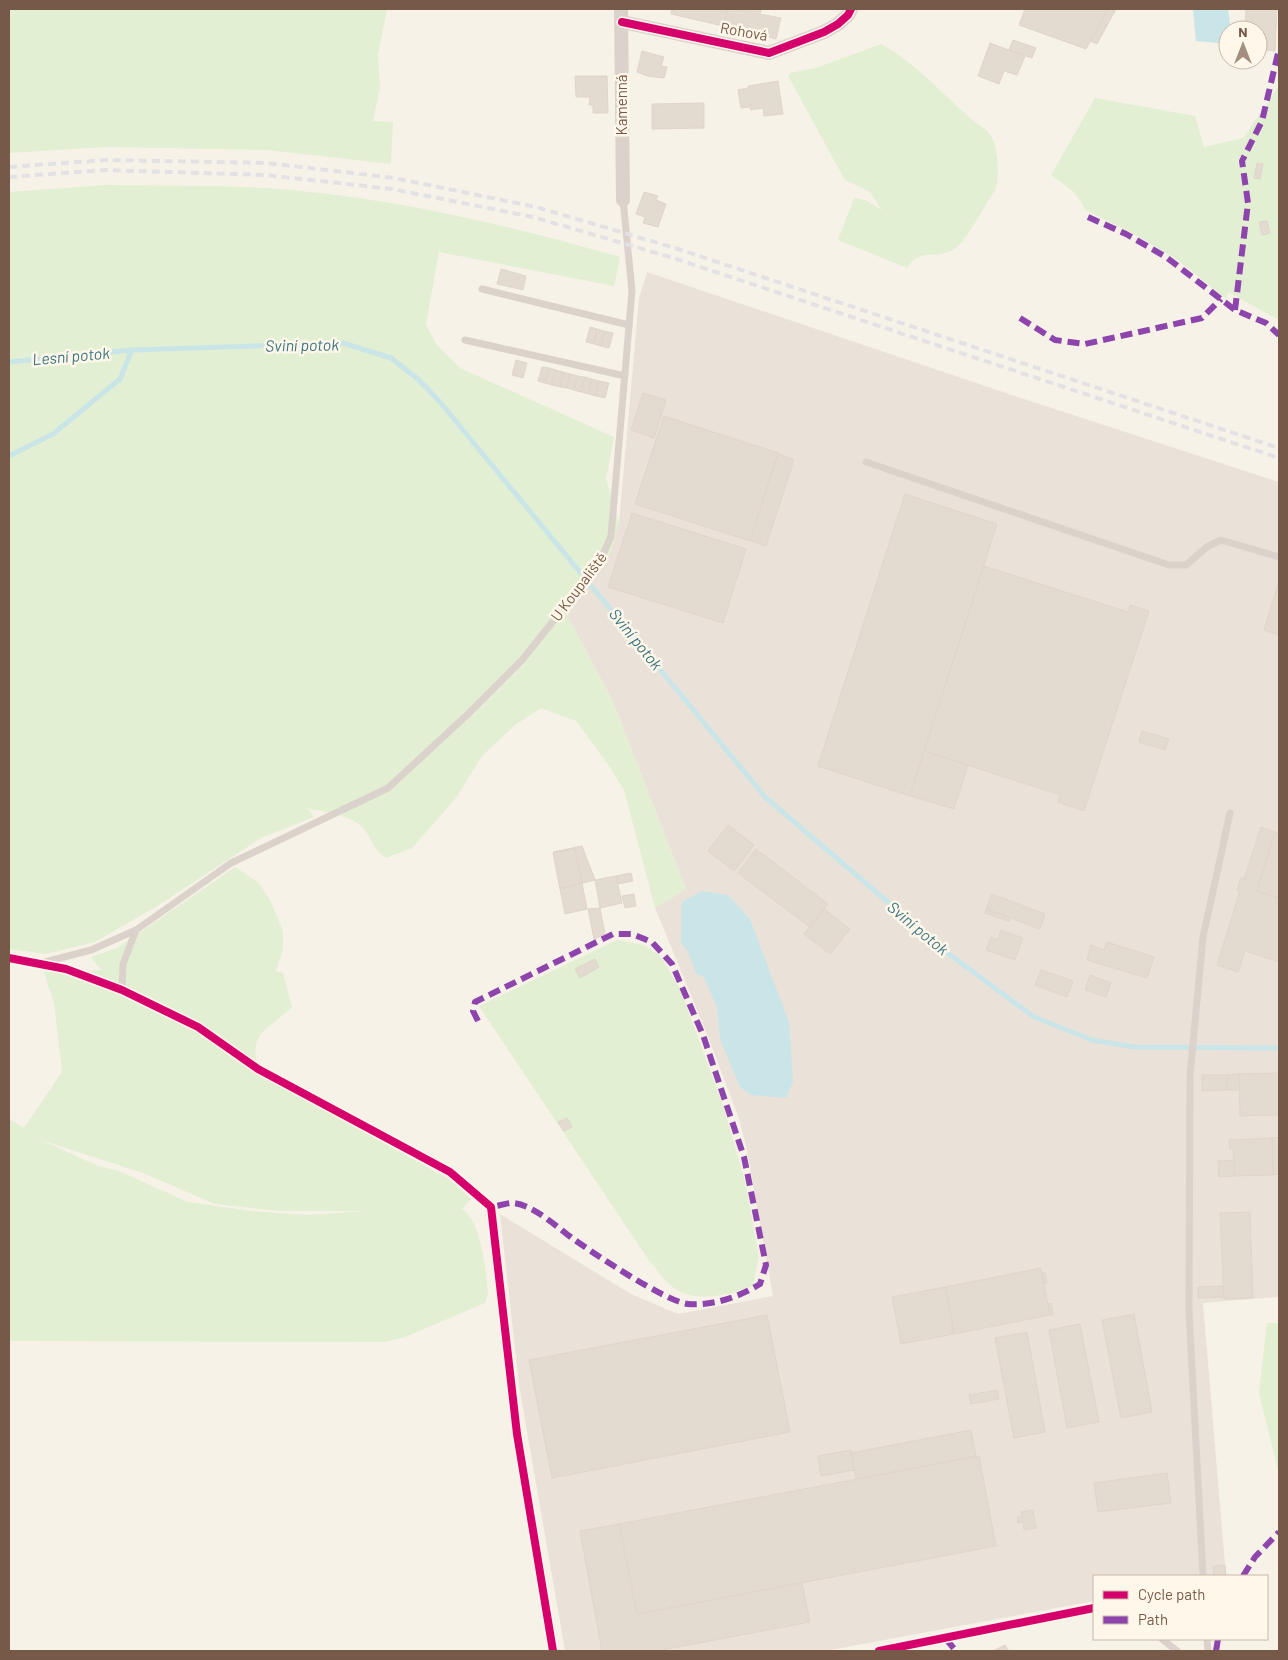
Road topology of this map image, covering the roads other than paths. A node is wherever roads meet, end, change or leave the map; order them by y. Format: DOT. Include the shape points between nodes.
graph roads {
  1 [pos="851,9"];
  2 [pos="622,16"];
  3 [pos="623,200"];
  4 [pos="482,290"];
  5 [pos="629,325"];
  6 [pos="465,340"];
  7 [pos="625,376"];
  8 [pos="866,462"];
  9 [pos="1279,557"];
  10 [pos="1230,813"];
  11 [pos="136,930"];
  12 [pos="9,958"];
  13 [pos="42,963"];
  14 [pos="122,990"];
  15 [pos="1203,1575"];
  16 [pos="1093,1608"];
  17 [pos="1163,1640"];
  18 [pos="553,1651"];
  19 [pos="879,1651"];
  20 [pos="1177,1651"];
  1 -- 2 [label="street, Rohová" via="843,20 824,32 769,53"];
  2 -- 3 [label="street, Kamenná"];
  3 -- 5 [label="lane, U Koupaliště" via="632,291"];
  4 -- 5 [label="lane"];
  5 -- 7 [label="lane, U Koupaliště"];
  6 -- 7 [label="lane"];
  7 -- 11 [label="lane, U Koupaliště" via="611,536 600,564 522,660 388,788 231,863"];
  8 -- 9 [label="lane" via="1169,565 1186,565 1221,540"];
  10 -- 15 [label="lane" via="1202,937 1190,1076 1189,1311"];
  11 -- 13 [label="lane, U Koupaliště" via="91,950"];
  11 -- 14 [label="lane" via="122,964"];
  12 -- 13 [label="lane"];
  13 -- 14 [label="lane"];
  14 -- 18 [label="lane" via="198,1026 258,1069 450,1172 491,1207 517,1434"];
  16 -- 19 [label="lane"];
  17 -- 20 [label="lane"];
}
